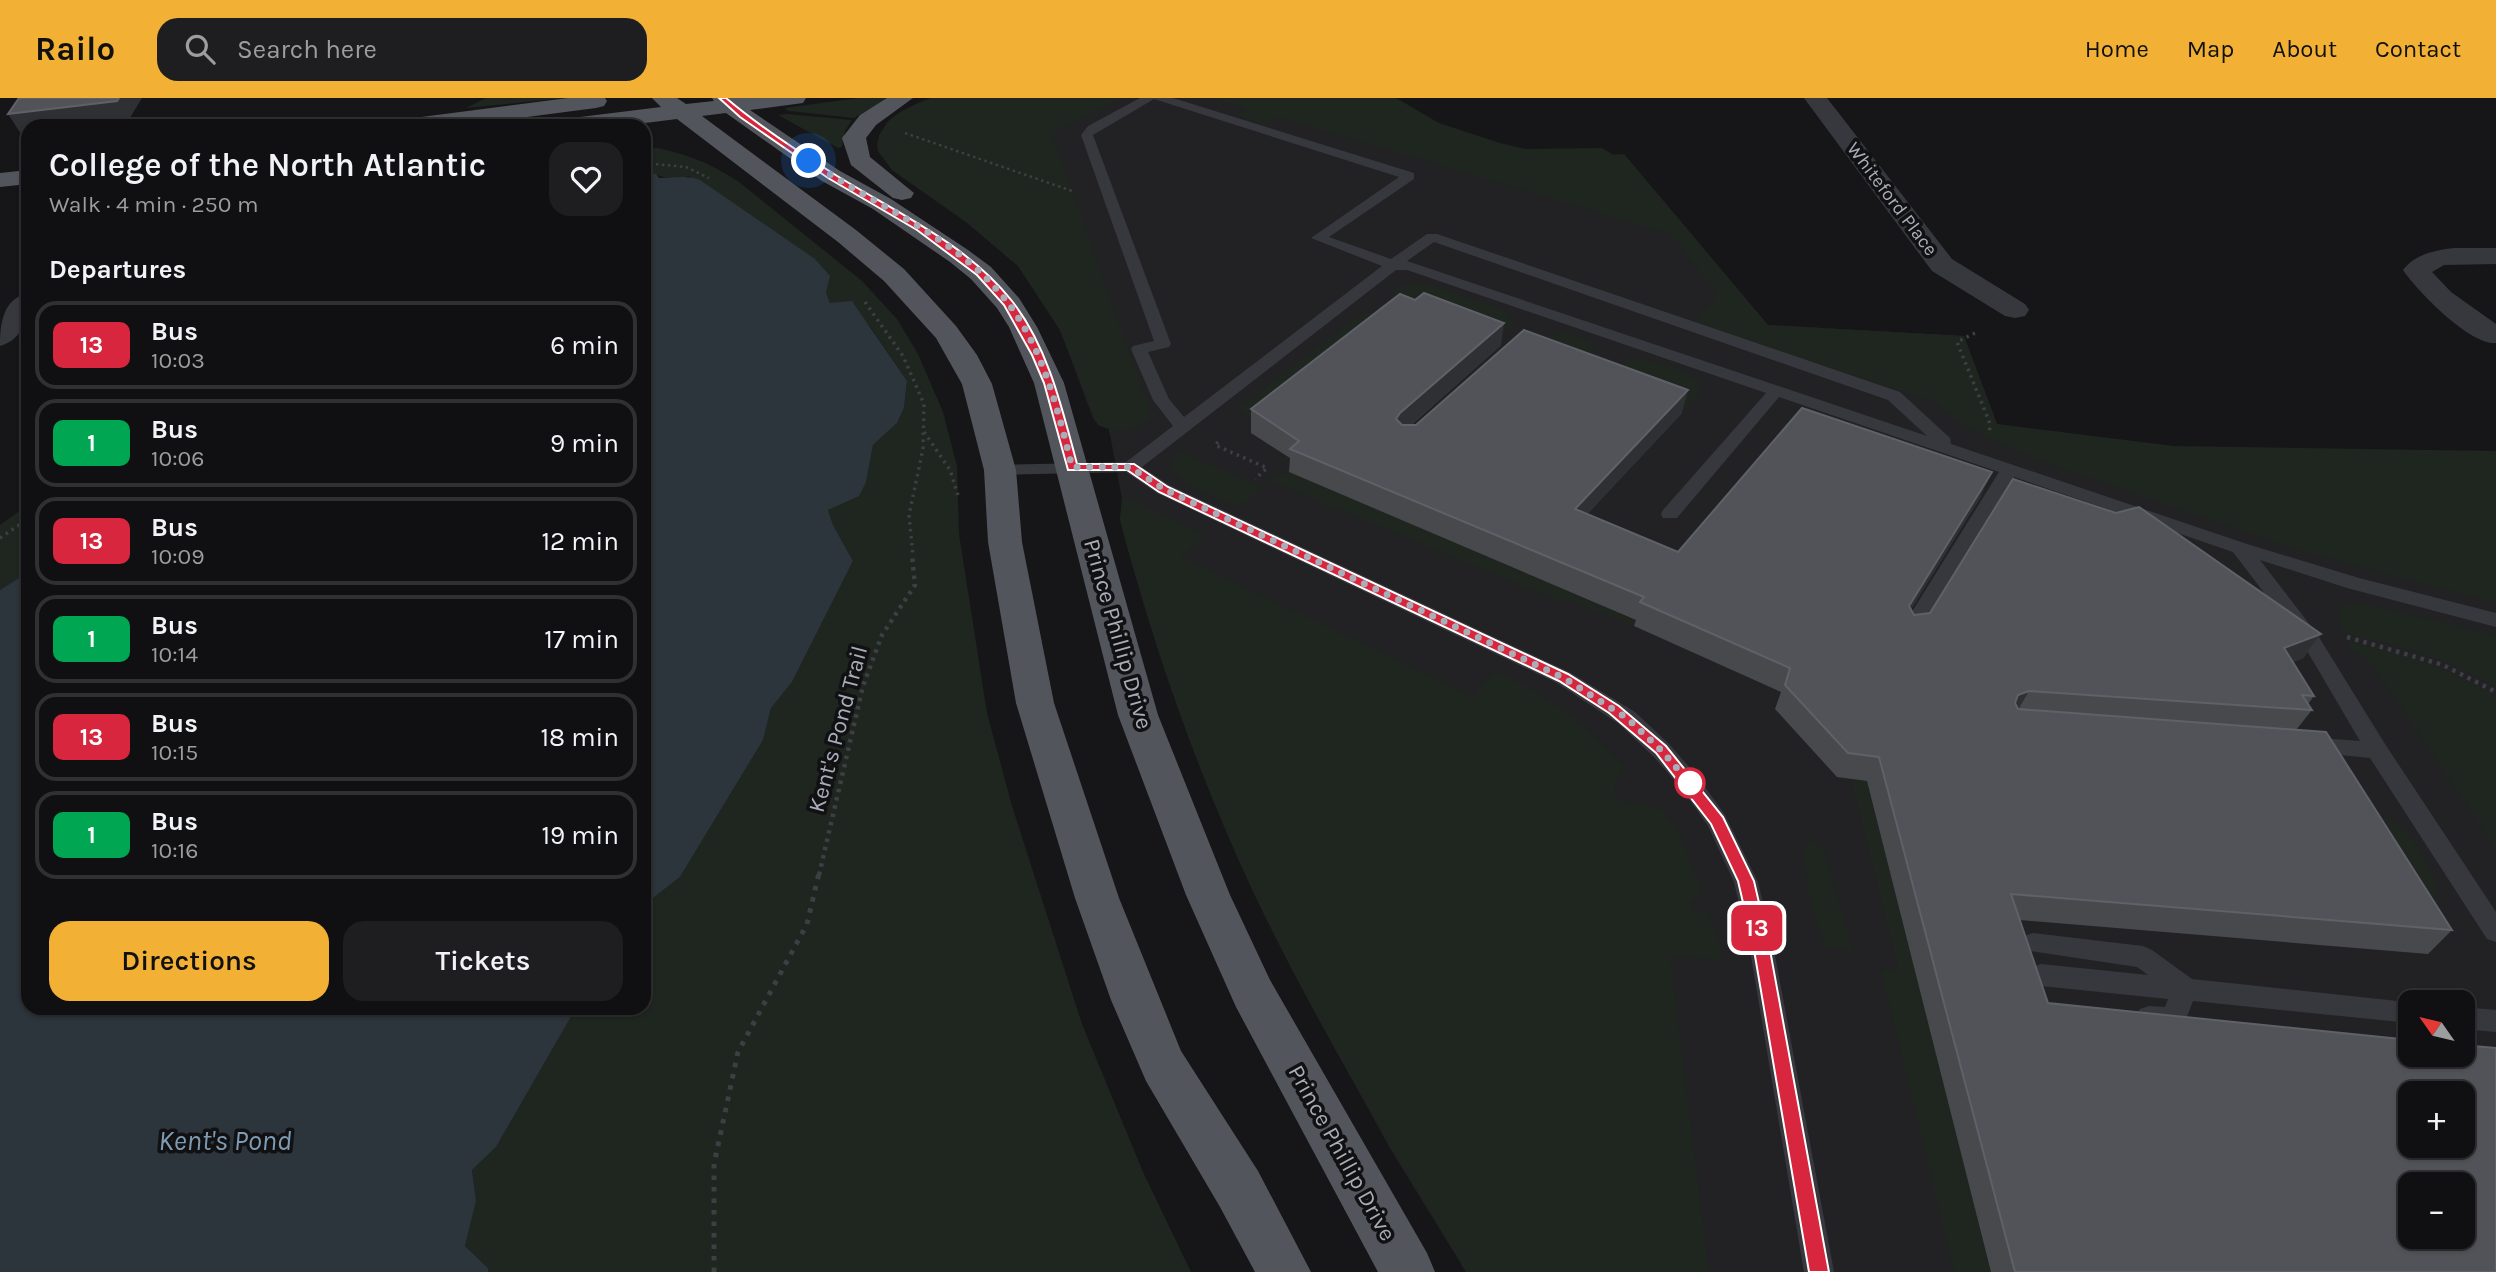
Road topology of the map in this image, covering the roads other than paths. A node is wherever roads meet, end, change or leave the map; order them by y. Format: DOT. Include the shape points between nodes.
graph roads {
  1 [pos="469,98"];
  2 [pos="619,98"];
  3 [pos="795,98"];
  4 [pos="902,98"];
  5 [pos="1149,98"];
  6 [pos="1160,98"];
  7 [pos="1815,98"];
  8 [pos="727,102"];
  9 [pos="671,105"];
  10 [pos="422,119"];
  11 [pos="459,119"];
  12 [pos="600,119"];
  13 [pos="691,145"];
  14 [pos="743,161"];
  15 [pos="21,178"];
  16 [pos="0,180"];
  17 [pos="959,256"];
  18 [pos="2496,256"];
  19 [pos="1393,265"];
  20 [pos="21,310"];
  21 [pos="2015,310"];
  22 [pos="2492,335"];
  23 [pos="0,337"];
  24 [pos="1775,392"];
  25 [pos="1183,427"];
  26 [pos="1957,452"];
  27 [pos="1072,467"];
  28 [pos="1130,467"];
  29 [pos="1000,470"];
  30 [pos="2010,471"];
  31 [pos="1670,514"];
  32 [pos="2240,548"];
  33 [pos="2496,620"];
  34 [pos="1910,631"];
  35 [pos="2280,744"];
  36 [pos="2377,750"];
  37 [pos="2496,932"];
  38 [pos="2033,943"];
  39 [pos="2041,975"];
  40 [pos="2184,988"];
  41 [pos="2398,1011"];
  42 [pos="2120,1015"];
  43 [pos="2475,1019"];
  44 [pos="2496,1021"];
  45 [pos="1284,1272"];
  46 [pos="1408,1272"];
  47 [pos="1819,1272"];
  1 -- 10 [label="main road"];
  2 -- 11 [label="main road"];
  3 -- 8 [label="main road"];
  4 -- 17 [label="main road" via="858,130 854,138 859,160 960,234"];
  5 -- 25 [label="lane" via="1087,135 1163,344 1139,349 1161,400"];
  6 -- 19 [label="lane" via="1409,176 1318,238"];
  7 -- 21 [label="street, Whiteford Place" via="1942,265"];
  8 -- 9 [label="main road"];
  8 -- 17 [label="main road, Prince Phillip Drive" via="831,176"];
  9 -- 12 [label="main road"];
  9 -- 14 [label="main road"];
  13 -- 14 [label="main road"];
  14 -- 29 [label="main road" via="877,260 946,332 976,384"];
  15 -- 16 [label="main road"];
  17 -- 27 [label="main road, Prince Phillip Drive" via="1009,304 1023,327 1049,383"];
  18 -- 22 [label="street" via="2436,259 2417,270 2436,293"];
  19 -- 24 [label="lane" via="1409,266 1544,318"];
  19 -- 25 [label="lane"];
  19 -- 26 [label="lane" via="1432,237 1445,241 1894,396"];
  20 -- 23 [label="street"];
  24 -- 26 [label="lane"];
  24 -- 31 [label="lane"];
  25 -- 28 [label="lane"];
  26 -- 30 [label="lane"];
  27 -- 28 [label="lane"];
  27 -- 29 [label="lane"];
  27 -- 46 [label="main road, Prince Phillip Drive" via="1138,715 1208,895 1253,993"];
  28 -- 47 [label="lane" via="1164,489 1564,678 1627,718 1690,783 1717,821 1746,881"];
  29 -- 45 [label="main road" via="1005,542 1035,703 1097,898 1163,1065"];
  30 -- 32 [label="lane"];
  30 -- 34 [label="lane"];
  32 -- 33 [label="lane"];
  32 -- 36 [label="lane" via="2309,639"];
  35 -- 36 [label="lane"];
  36 -- 37 [label="lane"];
  38 -- 40 [label="lane" via="2143,957"];
  39 -- 40 [label="lane"];
  40 -- 41 [label="lane"];
  40 -- 42 [label="lane" via="2174,1019"];
  43 -- 44 [label="lane"];
}
